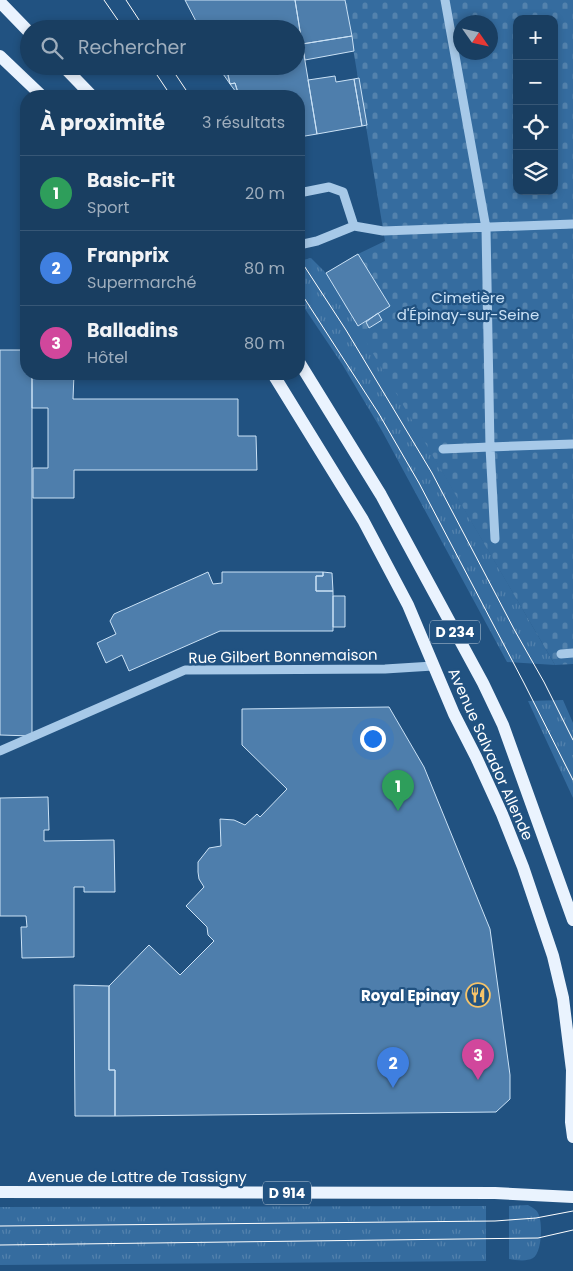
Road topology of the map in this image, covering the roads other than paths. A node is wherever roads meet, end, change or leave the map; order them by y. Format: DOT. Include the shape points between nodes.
graph roads {
  1 [pos="445,0"];
  2 [pos="0,2"];
  3 [pos="20,23"];
  4 [pos="0,56"];
  5 [pos="72,75"];
  6 [pos="36,90"];
  7 [pos="86,90"];
  8 [pos="305,192"];
  9 [pos="573,224"];
  10 [pos="354,226"];
  11 [pos="486,228"];
  12 [pos="305,244"];
  13 [pos="305,372"];
  14 [pos="277,380"];
  15 [pos="573,444"];
  16 [pos="490,447"];
  17 [pos="443,449"];
  18 [pos="495,539"];
  19 [pos="573,653"];
  20 [pos="561,654"];
  21 [pos="433,666"];
  22 [pos="0,751"];
  23 [pos="573,920"];
  24 [pos="573,1137"];
  25 [pos="0,1192"];
  26 [pos="573,1197"];
  1 -- 11 [label="street"];
  2 -- 3 [label="main road"];
  4 -- 6 [label="main road"];
  5 -- 7 [label="main road"];
  8 -- 10 [label="street" via="329,187 343,192"];
  9 -- 11 [label="street"];
  10 -- 11 [label="street" via="383,231"];
  10 -- 12 [label="street"];
  11 -- 16 [label="street"];
  13 -- 23 [label="main road, Avenue Salvador Allende / D 234" via="381,495 483,683 503,725"];
  14 -- 21 [label="main road, Avenue Salvador Allende / D 234" via="364,520 417,626"];
  15 -- 16 [label="street"];
  16 -- 17 [label="street"];
  16 -- 18 [label="street"];
  19 -- 20 [label="street"];
  21 -- 22 [label="street, Rue Gilbert Bonnemaison" via="185,670"];
  21 -- 24 [label="main road, Avenue Salvador Allende / D 234" via="502,814 553,956 568,1032"];
  25 -- 26 [label="main road, Avenue de Lattre de Tassigny / D 914" via="495,1193"];
}
